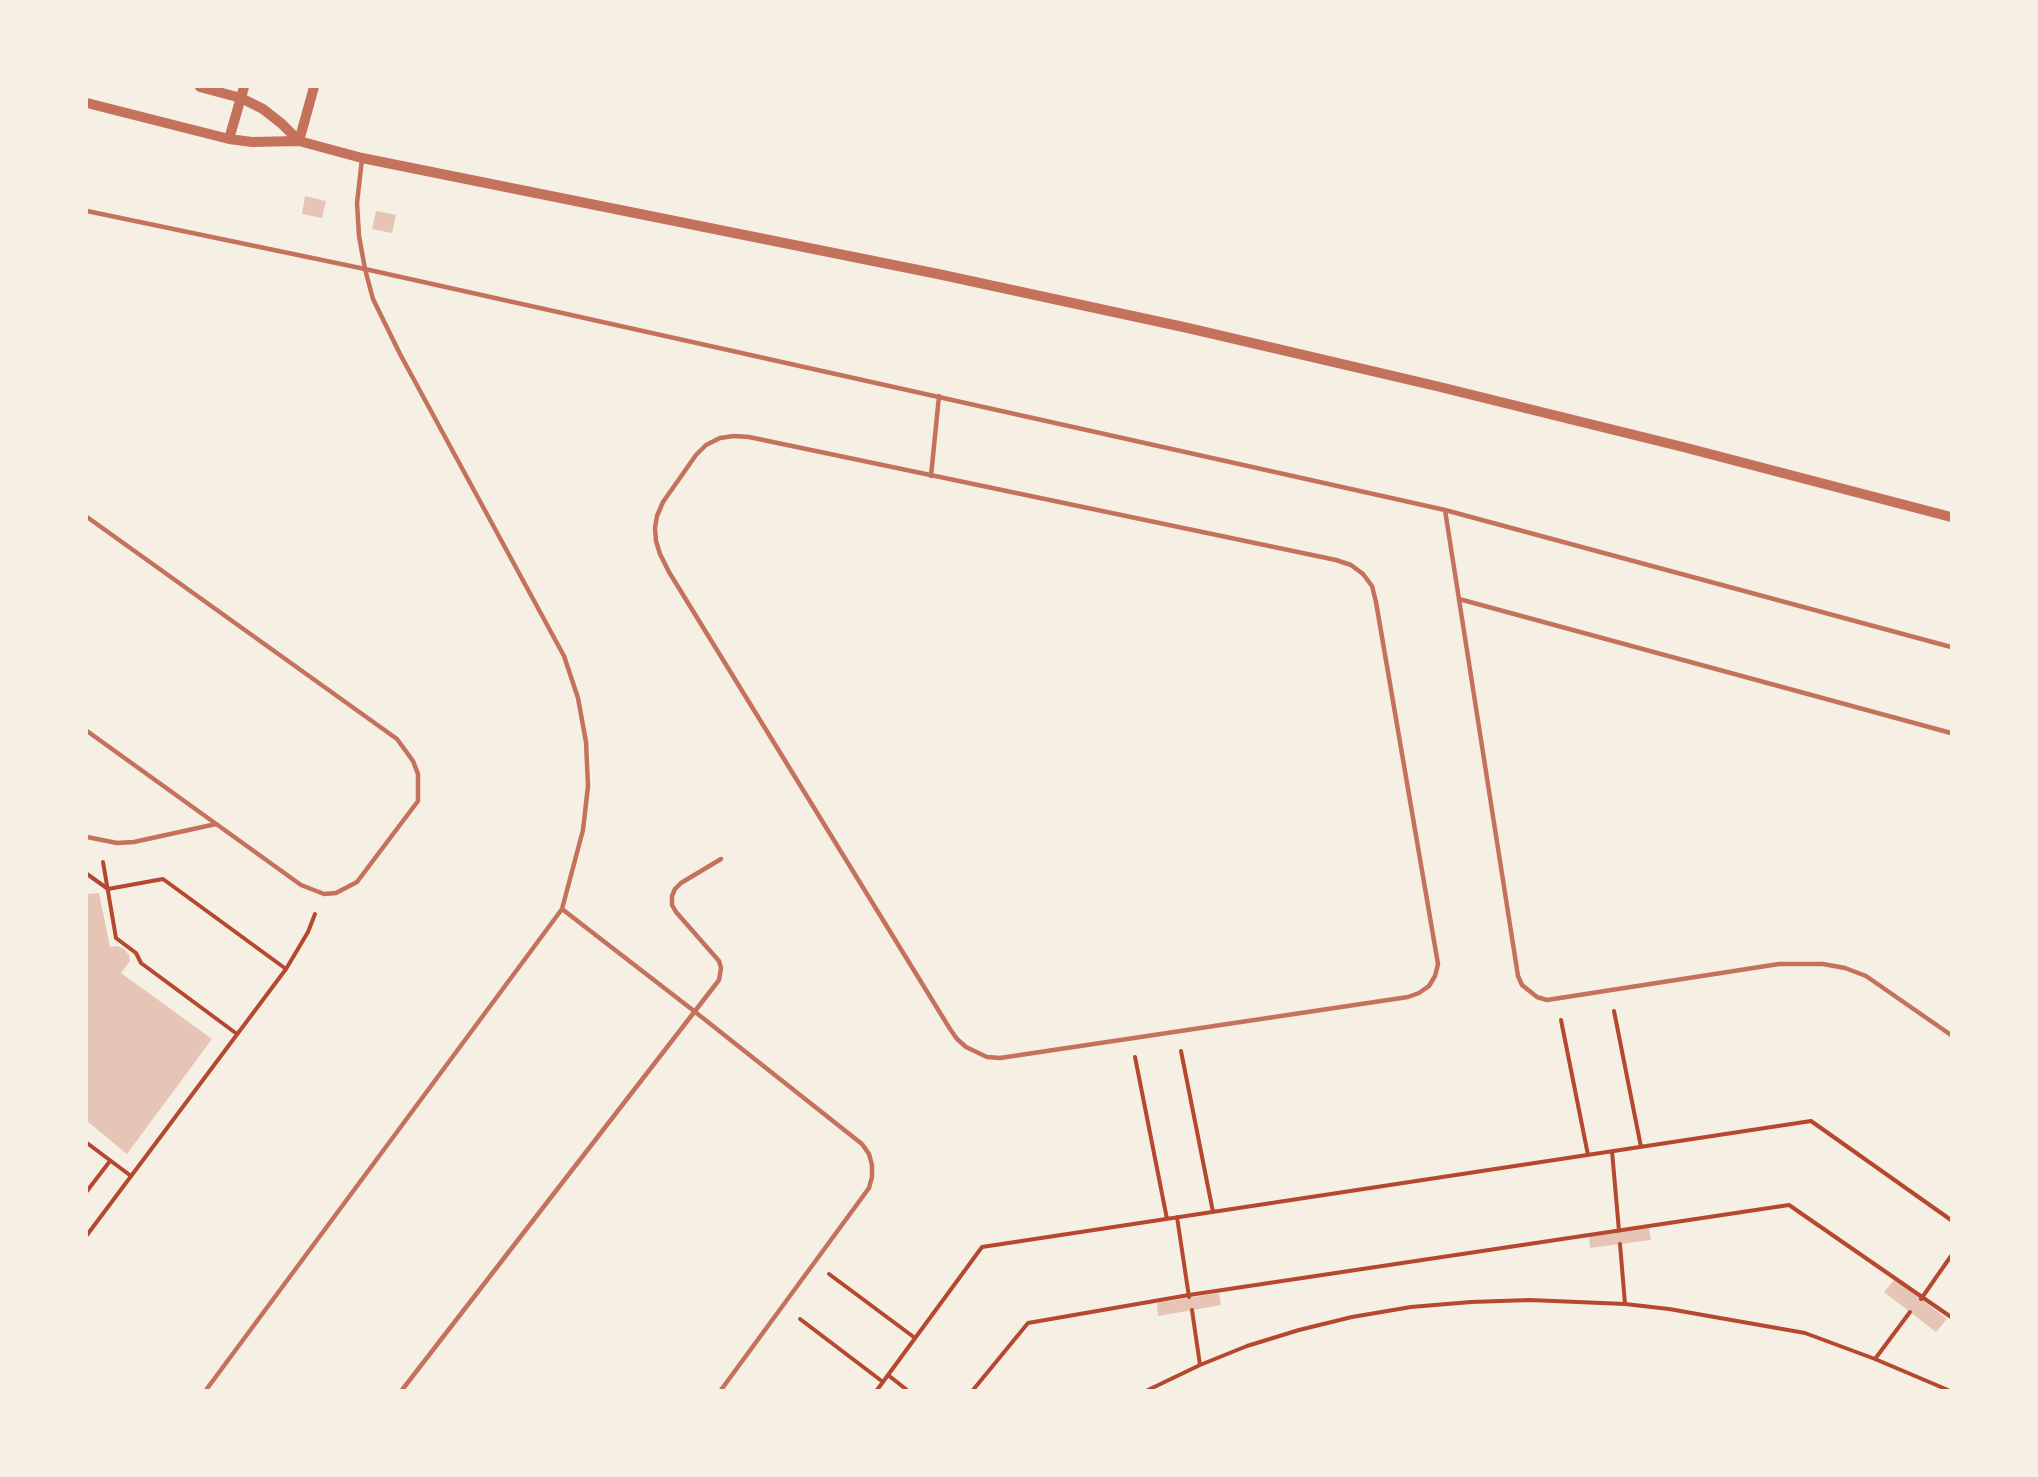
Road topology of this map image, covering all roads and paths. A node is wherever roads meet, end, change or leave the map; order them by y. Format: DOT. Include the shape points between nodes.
graph roads {
  1 [pos="200,87"];
  2 [pos="314,87"];
  3 [pos="242,93"];
  4 [pos="87,103"];
  5 [pos="229,139"];
  6 [pos="298,141"];
  7 [pos="362,158"];
  8 [pos="87,211"];
  9 [pos="365,269"];
  10 [pos="939,396"];
  11 [pos="931,476"];
  12 [pos="1444,510"];
  13 [pos="87,517"];
  14 [pos="1951,518"];
  15 [pos="1459,599"];
  16 [pos="1951,647"];
  17 [pos="87,731"];
  18 [pos="1951,733"];
  19 [pos="216,824"];
  20 [pos="87,837"];
  21 [pos="99,841"];
  22 [pos="721,859"];
  23 [pos="87,874"];
  24 [pos="108,889"];
  25 [pos="324,894"];
  26 [pos="562,909"];
  27 [pos="286,969"];
  28 [pos="1610,990"];
  29 [pos="1557,998"];
  30 [pos="694,1011"];
  31 [pos="1177,1031"];
  32 [pos="237,1034"];
  33 [pos="1951,1035"];
  34 [pos="1131,1038"];
  35 [pos="87,1143"];
  36 [pos="1641,1147"];
  37 [pos="1611,1151"];
  38 [pos="1588,1155"];
  39 [pos="110,1161"];
  40 [pos="131,1176"];
  41 [pos="87,1191"];
  42 [pos="1213,1212"];
  43 [pos="1177,1217"];
  44 [pos="1167,1219"];
  45 [pos="1951,1220"];
  46 [pos="1619,1231"];
  47 [pos="87,1235"];
  48 [pos="1620,1244"];
  49 [pos="1951,1256"];
  50 [pos="814,1263"];
  51 [pos="1189,1296"];
  52 [pos="1921,1297"];
  53 [pos="1625,1304"];
  54 [pos="783,1306"];
  55 [pos="1192,1310"];
  56 [pos="1910,1312"];
  57 [pos="1951,1317"];
  58 [pos="915,1338"];
  59 [pos="1875,1359"];
  60 [pos="1200,1365"];
  61 [pos="888,1375"];
  62 [pos="883,1382"];
  63 [pos="206,1390"];
  64 [pos="402,1390"];
  65 [pos="721,1390"];
  66 [pos="877,1390"];
  67 [pos="907,1390"];
  68 [pos="974,1390"];
  69 [pos="1148,1390"];
  70 [pos="1948,1390"];
  1 -- 3 [label="street"];
  2 -- 6 [label="street"];
  3 -- 5 [label="street"];
  3 -- 6 [label="street"];
  4 -- 5 [label="street"];
  5 -- 6 [label="street"];
  6 -- 7 [label="street"];
  7 -- 9 [label="lane" via="357,203"];
  7 -- 14 [label="street" via="1188,328 1661,441"];
  8 -- 9 [label="lane"];
  9 -- 10 [label="lane"];
  9 -- 26 [label="lane" via="385,327 564,656 578,698 588,786 583,830"];
  10 -- 11 [label="lane"];
  10 -- 12 [label="lane"];
  11 -- 31 [label="lane" via="1336,560 1363,573 1372,586 1438,963 1435,976 1429,986 1408,997"];
  11 -- 34 [label="lane" via="749,437 720,438 696,455 663,502 656,522 656,541 675,582 957,1039 976,1053 1000,1058"];
  12 -- 15 [label="lane"];
  12 -- 16 [label="lane"];
  13 -- 25 [label="lane" via="406,749 418,774 418,801 357,882 336,893"];
  15 -- 18 [label="lane"];
  15 -- 29 [label="lane" via="1518,976 1522,985 1537,997"];
  17 -- 19 [label="lane"];
  19 -- 21 [label="lane" via="134,842"];
  19 -- 25 [label="lane" via="302,885"];
  20 -- 21 [label="lane"];
  21 -- 24 [label="path"];
  22 -- 30 [label="lane" via="681,883 672,896 676,912 721,968 718,980"];
  23 -- 24 [label="path"];
  24 -- 27 [label="path" via="163,879"];
  24 -- 32 [label="path" via="116,938 136,953 141,963"];
  25 -- 27 [label="path"];
  26 -- 30 [label="lane"];
  26 -- 63 [label="lane"];
  27 -- 32 [label="path"];
  28 -- 29 [label="lane"];
  28 -- 33 [label="lane" via="1779,963 1823,964 1866,976"];
  28 -- 36 [label="path"];
  29 -- 38 [label="path"];
  30 -- 50 [label="lane" via="862,1144 869,1154 873,1177 869,1188"];
  30 -- 64 [label="lane"];
  31 -- 34 [label="lane"];
  31 -- 42 [label="path"];
  32 -- 40 [label="path"];
  34 -- 44 [label="path"];
  35 -- 39 [label="path"];
  36 -- 37 [label="path"];
  36 -- 45 [label="path" via="1810,1121"];
  37 -- 38 [label="path"];
  37 -- 46 [label="path"];
  38 -- 42 [label="path"];
  39 -- 40 [label="path"];
  39 -- 41 [label="path"];
  40 -- 47 [label="path"];
  42 -- 43 [label="path"];
  43 -- 44 [label="path"];
  43 -- 51 [label="path"];
  44 -- 58 [label="path" via="982,1247"];
  46 -- 51 [label="path"];
  46 -- 52 [label="path" via="1789,1204"];
  48 -- 53 [label="path"];
  49 -- 52 [label="path"];
  50 -- 54 [label="lane"];
  50 -- 58 [label="path"];
  51 -- 68 [label="path" via="1028,1323"];
  52 -- 57 [label="path"];
  53 -- 59 [label="path" via="1805,1333"];
  53 -- 60 [label="path" via="1530,1300 1411,1308 1299,1330"];
  54 -- 62 [label="path"];
  54 -- 65 [label="lane"];
  55 -- 60 [label="path"];
  56 -- 59 [label="path"];
  58 -- 61 [label="path"];
  59 -- 70 [label="path"];
  60 -- 69 [label="path"];
  61 -- 62 [label="path"];
  61 -- 67 [label="path"];
  62 -- 66 [label="path"];
}
